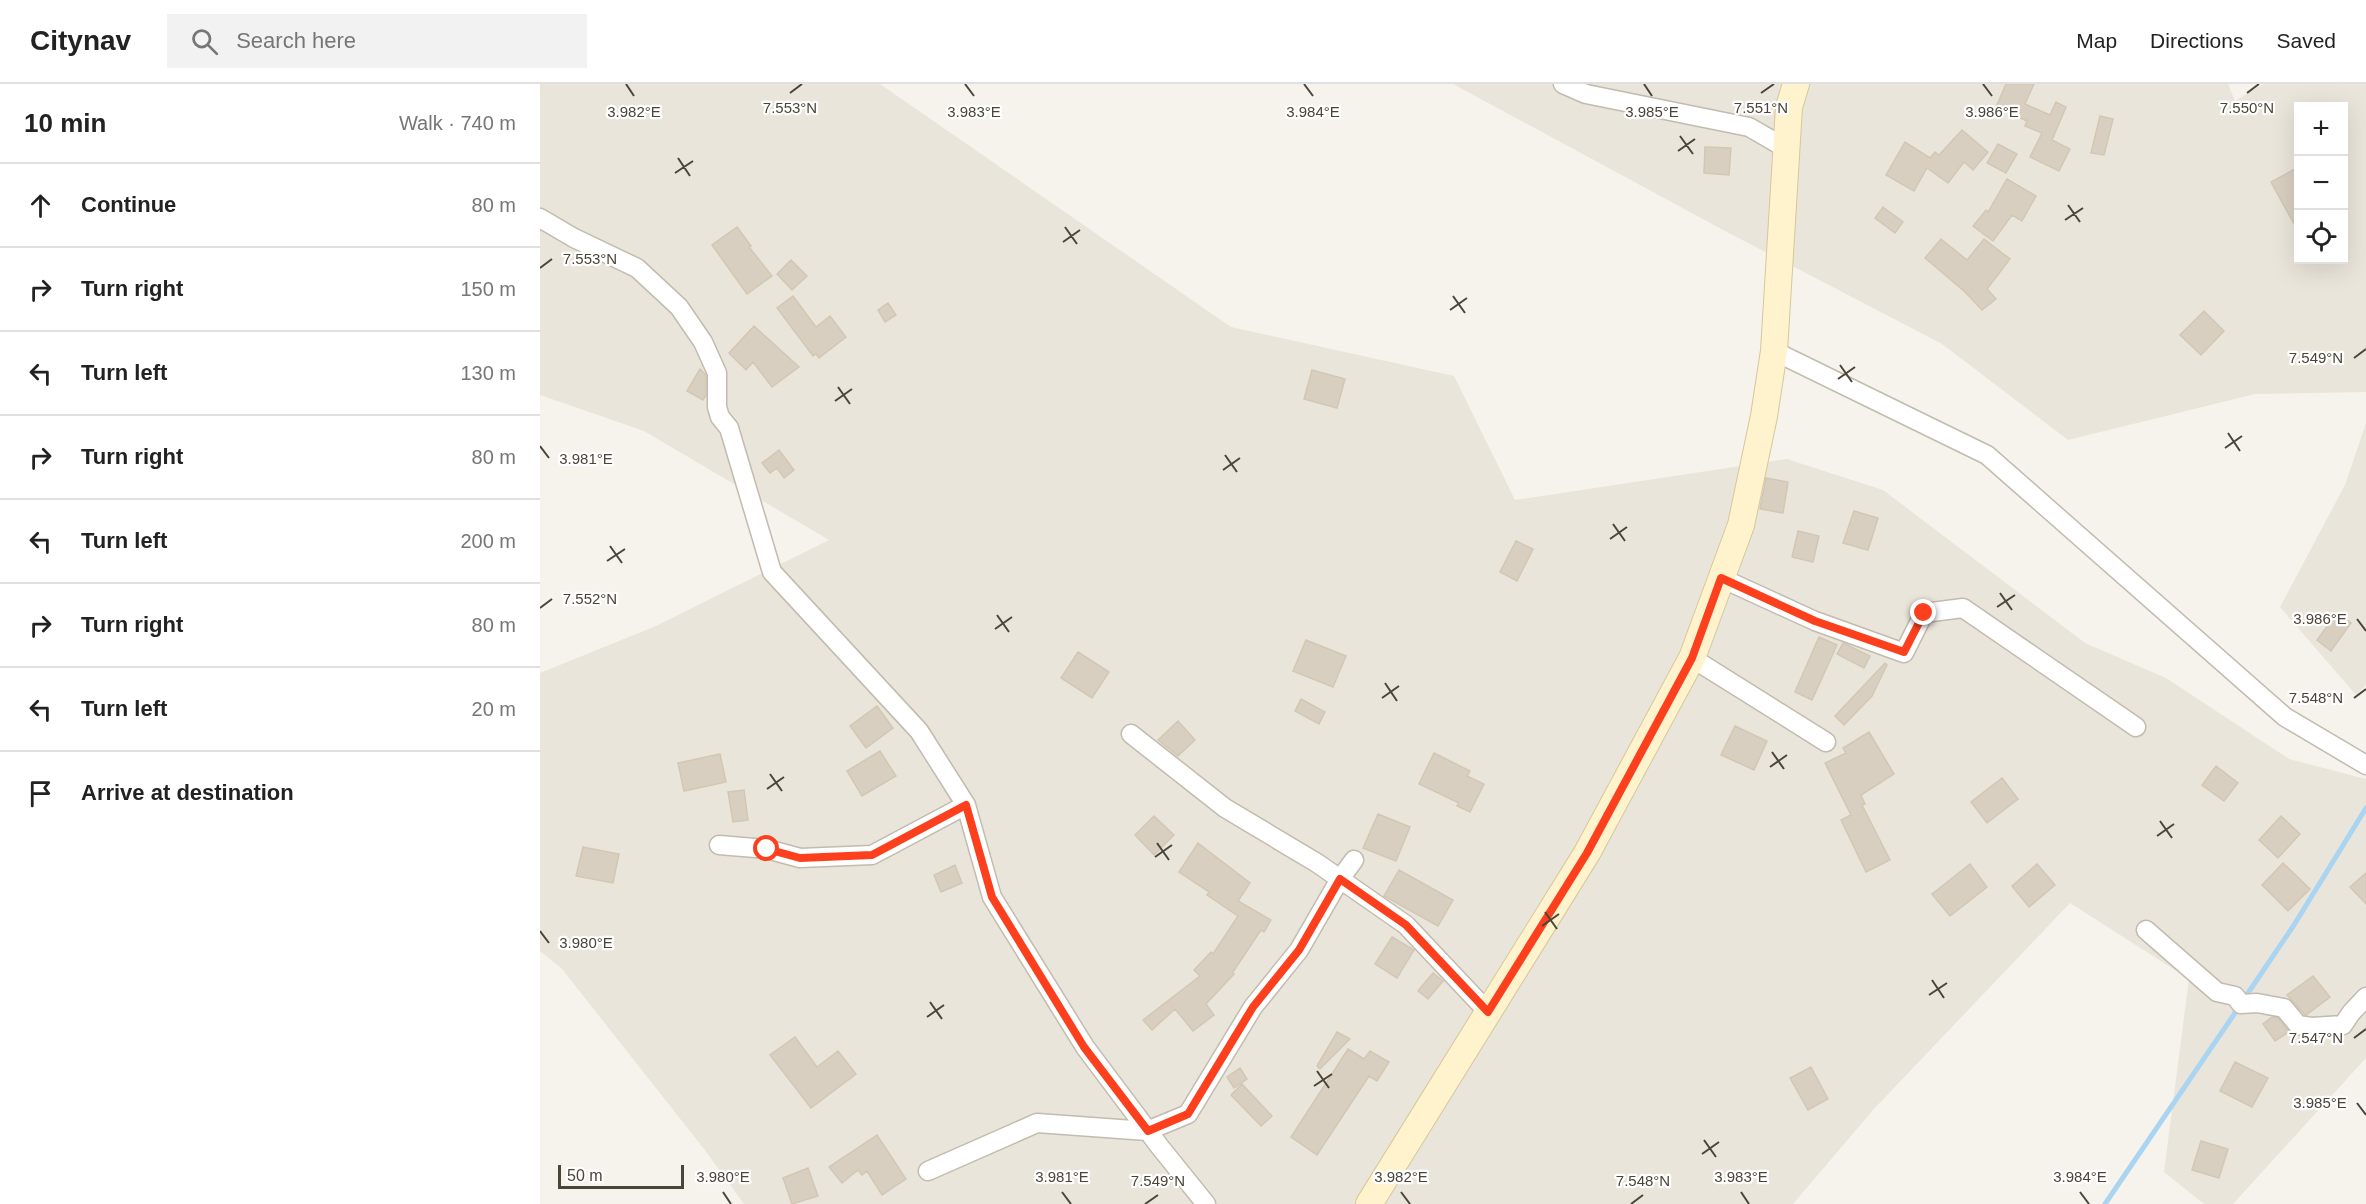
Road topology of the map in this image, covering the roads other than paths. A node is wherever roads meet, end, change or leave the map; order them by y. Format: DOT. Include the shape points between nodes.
graph roads {
  1 [pos="1563,84"];
  2 [pos="1796,84"];
  3 [pos="1786,149"];
  4 [pos="540,218"];
  5 [pos="1774,351"];
  6 [pos="1721,578"];
  7 [pos="1692,658"];
  8 [pos="2136,727"];
  9 [pos="1131,735"];
  10 [pos="1826,742"];
  11 [pos="2366,765"];
  12 [pos="966,805"];
  13 [pos="719,844"];
  14 [pos="1354,860"];
  15 [pos="1340,879"];
  16 [pos="2146,930"];
  17 [pos="2366,997"];
  18 [pos="1488,1012"];
  19 [pos="1148,1131"];
  20 [pos="928,1172"];
  21 [pos="1206,1204"];
  22 [pos="1368,1204"];
  1 -- 3 [label="street" via="1586,94 1749,127"];
  2 -- 3 [label="main road" via="1789,107"];
  3 -- 5 [label="main road"];
  4 -- 12 [label="street" via="637,268 679,307 703,342 717,373 717,407 729,428 772,572 919,731"];
  5 -- 6 [label="main road" via="1741,525"];
  5 -- 11 [label="street" via="1987,455 2285,717"];
  6 -- 7 [label="main road"];
  6 -- 8 [label="street" via="1815,621 1904,652 1924,613 1963,608"];
  7 -- 10 [label="street"];
  7 -- 18 [label="main road" via="1587,853"];
  9 -- 15 [label="street" via="1225,808"];
  12 -- 13 [label="street" via="872,855 800,858 767,849"];
  12 -- 19 [label="street" via="992,897 1084,1047"];
  14 -- 15 [label="street"];
  15 -- 18 [label="street" via="1406,925"];
  15 -- 19 [label="street" via="1299,950 1253,1007 1188,1114"];
  16 -- 17 [label="street" via="2217,992 2235,996 2241,1004 2284,1008 2298,1025 2343,1025"];
  18 -- 22 [label="main road"];
  19 -- 20 [label="street" via="1037,1123"];
  19 -- 21 [label="street"];
}
